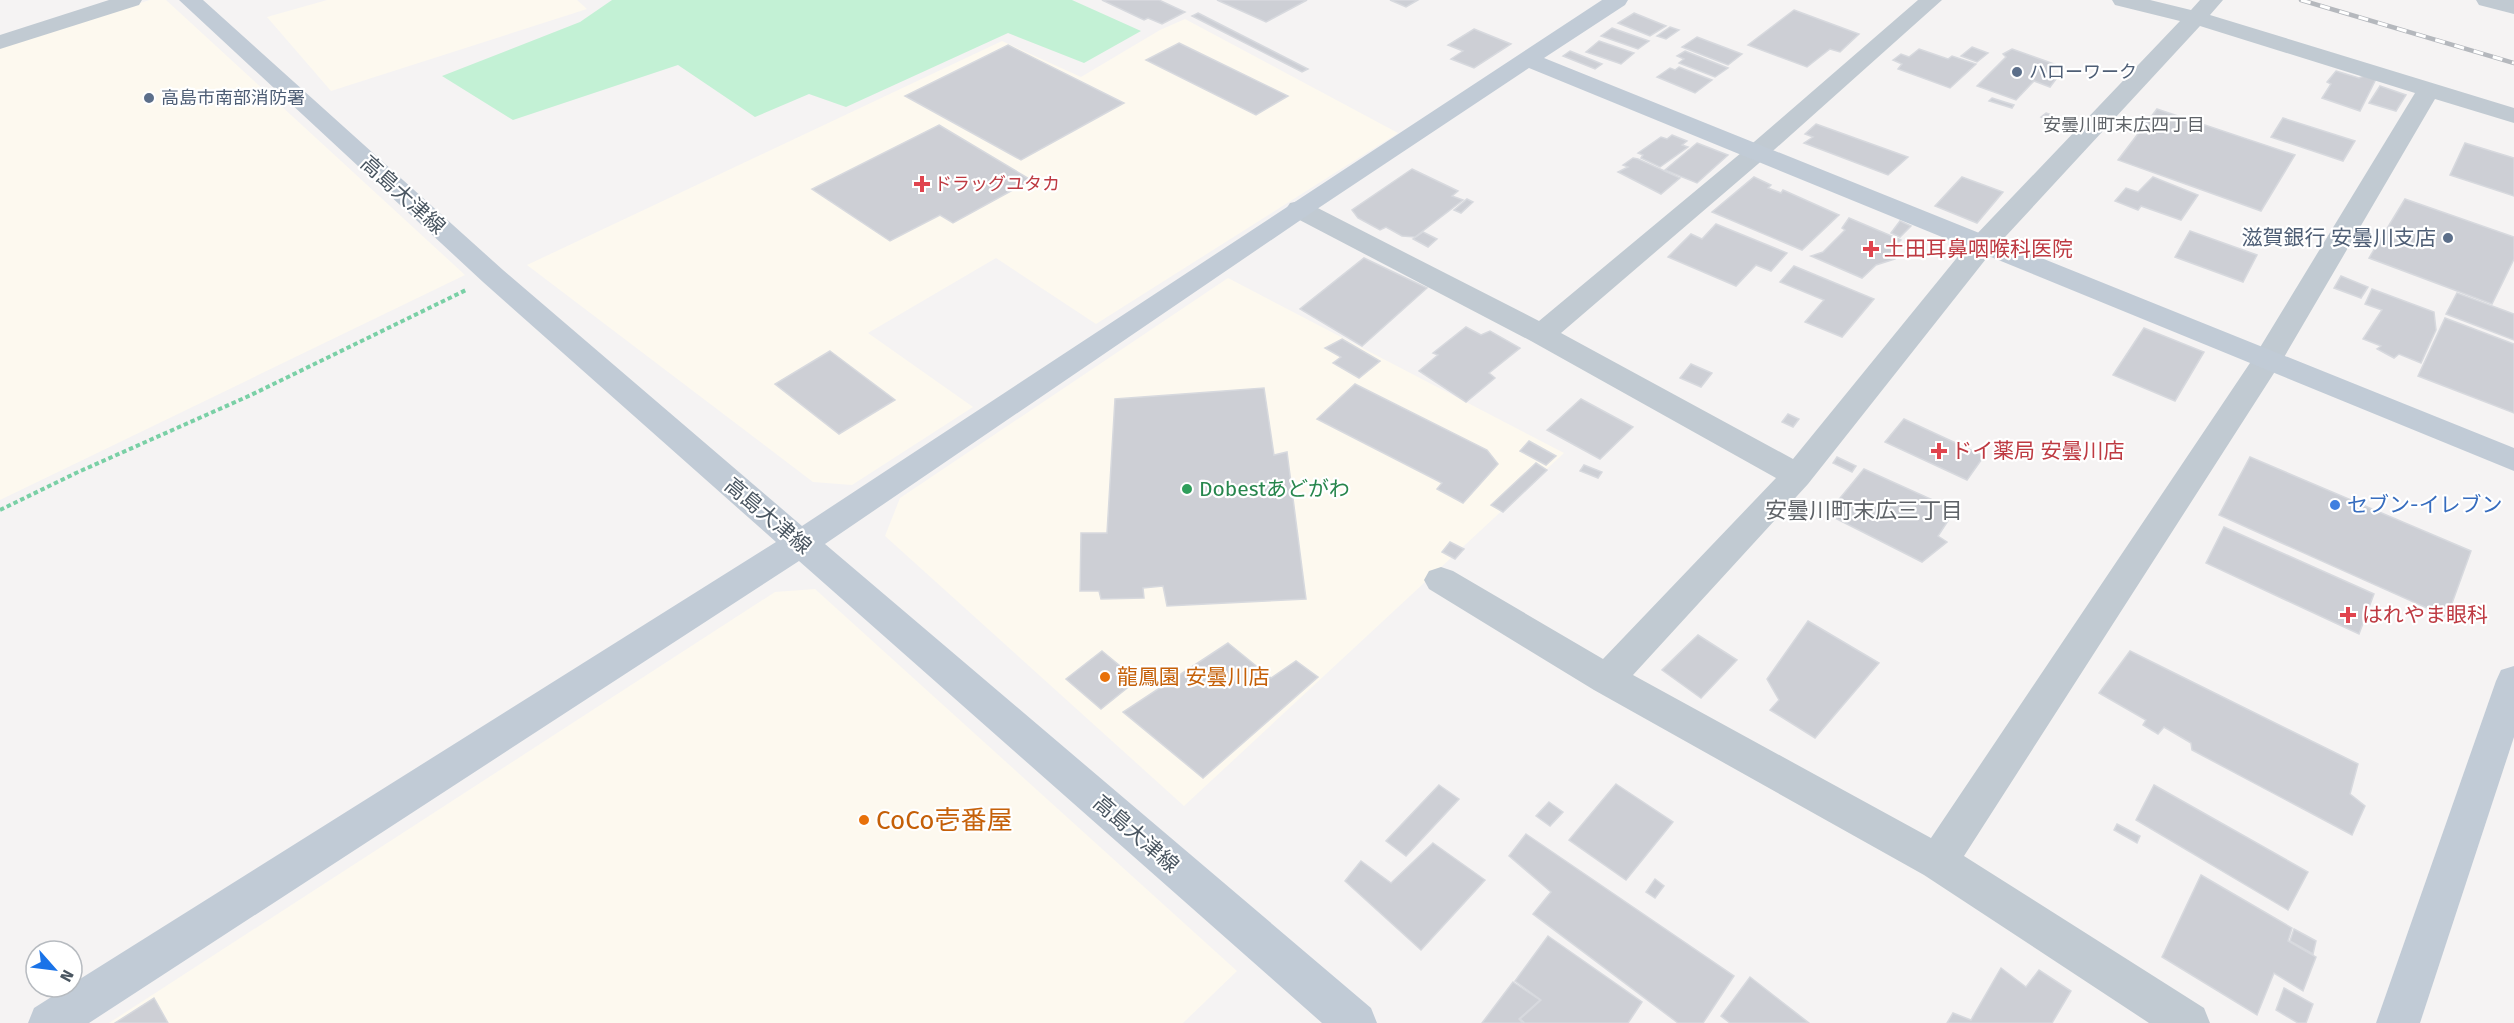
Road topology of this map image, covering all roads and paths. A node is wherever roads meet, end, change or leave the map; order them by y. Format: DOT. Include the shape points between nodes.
graph roads {
  1 [pos="131,0"];
  2 [pos="190,0"];
  3 [pos="1617,0"];
  4 [pos="1931,0"];
  5 [pos="2123,0"];
  6 [pos="2487,0"];
  7 [pos="2514,7"];
  8 [pos="2204,9"];
  9 [pos="0,42"];
  10 [pos="1526,59"];
  11 [pos="2429,90"];
  12 [pos="2514,116"];
  13 [pos="1756,153"];
  14 [pos="1299,209"];
  15 [pos="1983,244"];
  16 [pos="493,276"];
  17 [pos="1541,334"];
  18 [pos="2268,359"];
  19 [pos="2514,460"];
  20 [pos="1797,476"];
  21 [pos="0,510"];
  22 [pos="801,543"];
  23 [pos="1441,580"];
  24 [pos="1607,679"];
  25 [pos="2514,681"];
  26 [pos="1938,862"];
  27 [pos="50,1023"];
  28 [pos="1354,1023"];
  29 [pos="2188,1023"];
  30 [pos="2398,1023"];
  1 -- 9 [label="street"];
  2 -- 16 [label="street, 高島大津線"];
  3 -- 10 [label="street"];
  4 -- 13 [label="street"];
  5 -- 8 [label="street"];
  6 -- 7 [label="street"];
  8 -- 11 [label="street"];
  8 -- 15 [label="street"];
  10 -- 13 [label="street"];
  10 -- 14 [label="street"];
  11 -- 12 [label="street"];
  11 -- 18 [label="street"];
  13 -- 15 [label="street"];
  13 -- 17 [label="street"];
  14 -- 17 [label="street"];
  14 -- 22 [label="street"];
  15 -- 18 [label="street"];
  15 -- 20 [label="street"];
  16 -- 21 [label="path" via="251,395"];
  16 -- 22 [label="street, 高島大津線"];
  17 -- 20 [label="street"];
  18 -- 19 [label="street"];
  18 -- 26 [label="street"];
  20 -- 24 [label="street"];
  22 -- 27 [label="street"];
  22 -- 28 [label="street, 高島大津線"];
  23 -- 24 [label="street"];
  24 -- 26 [label="street"];
  25 -- 30 [label="street"];
  26 -- 29 [label="street"];
}
